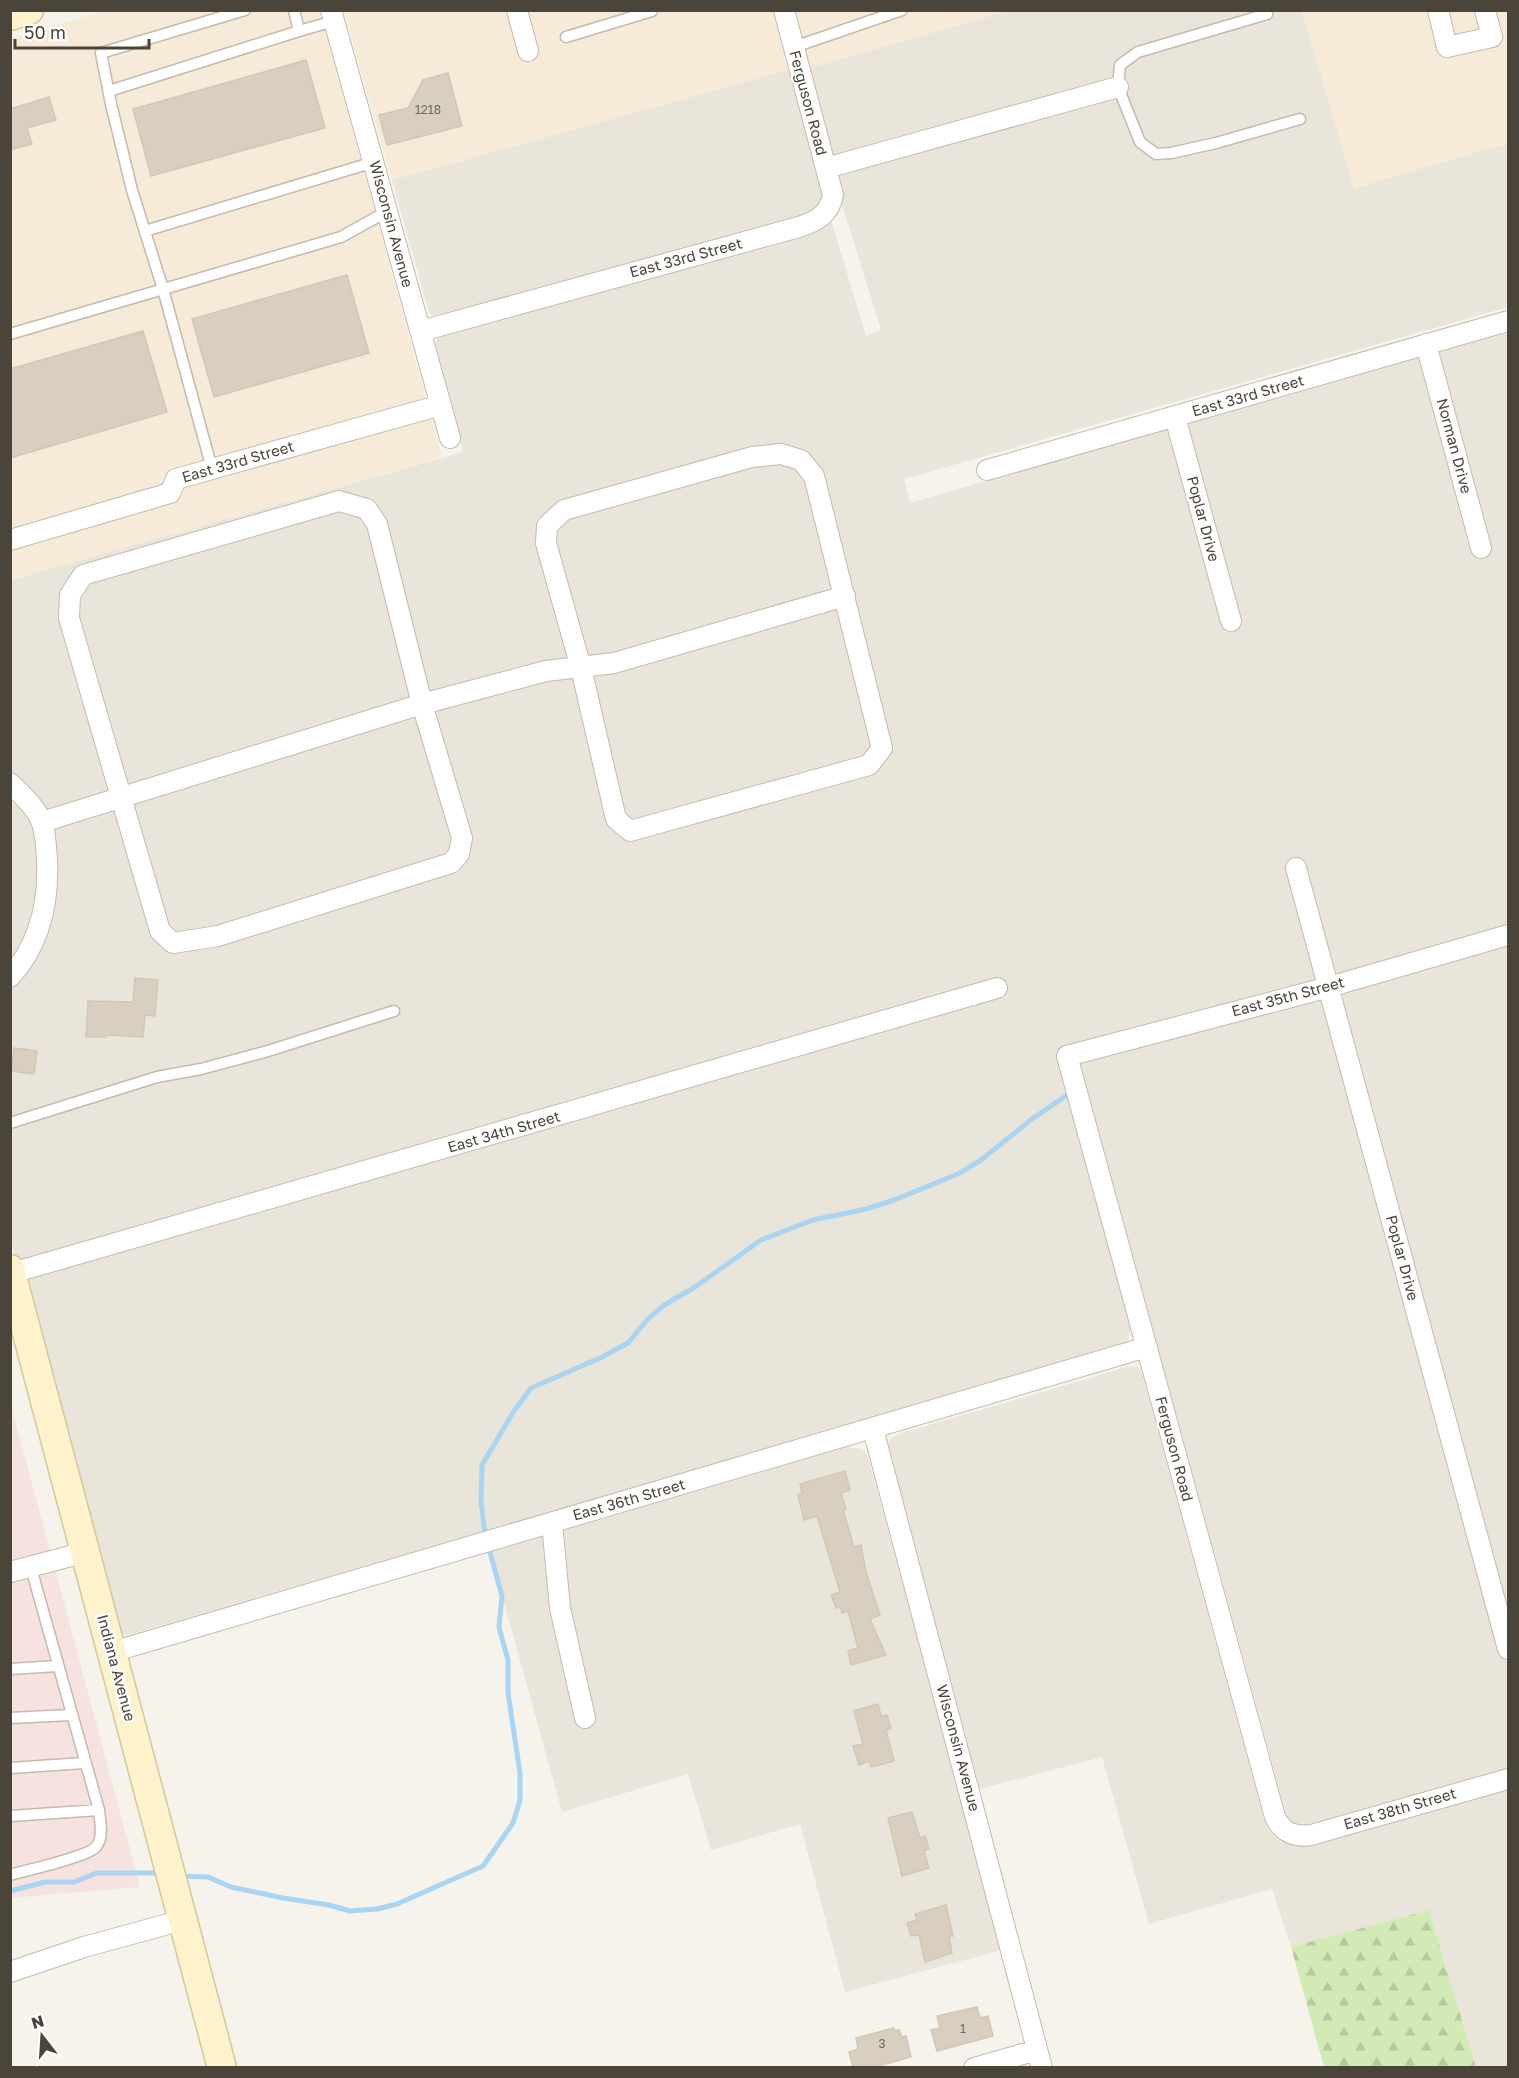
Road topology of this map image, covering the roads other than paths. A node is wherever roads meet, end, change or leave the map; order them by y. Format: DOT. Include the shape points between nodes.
graph roads {
  1 [pos="29,10"];
  2 [pos="245,10"];
  3 [pos="294,10"];
  4 [pos="517,10"];
  5 [pos="784,10"];
  6 [pos="902,10"];
  7 [pos="1438,10"];
  8 [pos="1485,10"];
  9 [pos="652,11"];
  10 [pos="1267,14"];
  11 [pos="213,15"];
  12 [pos="10,16"];
  13 [pos="333,16"];
  14 [pos="298,31"];
  15 [pos="566,37"];
  16 [pos="794,47"];
  17 [pos="528,51"];
  18 [pos="1118,87"];
  19 [pos="109,91"];
  20 [pos="1300,119"];
  21 [pos="374,162"];
  22 [pos="826,168"];
  23 [pos="833,195"];
  24 [pos="387,211"];
  25 [pos="145,231"];
  26 [pos="163,289"];
  27 [pos="1509,321"];
  28 [pos="421,332"];
  29 [pos="10,334"];
  30 [pos="1426,344"];
  31 [pos="441,405"];
  32 [pos="1175,417"];
  33 [pos="450,438"];
  34 [pos="212,469"];
  35 [pos="987,470"];
  36 [pos="10,540"];
  37 [pos="1481,548"];
  38 [pos="845,596"];
  39 [pos="1231,621"];
  40 [pos="581,668"];
  41 [pos="422,704"];
  42 [pos="10,783"];
  43 [pos="121,797"];
  44 [pos="42,822"];
  45 [pos="1296,868"];
  46 [pos="1509,935"];
  47 [pos="10,977"];
  48 [pos="1329,987"];
  49 [pos="997,988"];
  50 [pos="394,1011"];
  51 [pos="1067,1056"];
  52 [pos="10,1123"];
  53 [pos="11,1271"];
  54 [pos="1146,1347"];
  55 [pos="873,1429"];
  56 [pos="552,1523"];
  57 [pos="86,1552"];
  58 [pos="31,1568"];
  59 [pos="10,1572"];
  60 [pos="1509,1648"];
  61 [pos="112,1652"];
  62 [pos="57,1666"];
  63 [pos="10,1669"];
  64 [pos="71,1715"];
  65 [pos="10,1718"];
  66 [pos="585,1718"];
  67 [pos="84,1763"];
  68 [pos="10,1768"];
  69 [pos="1509,1779"];
  70 [pos="99,1810"];
  71 [pos="10,1816"];
  72 [pos="1292,1834"];
  73 [pos="10,1875"];
  74 [pos="183,1920"];
  75 [pos="10,1972"];
  76 [pos="1040,2059"];
  77 [pos="222,2067"];
  78 [pos="974,2067"];
  1 -- 12 [label="street"];
  2 -- 11 [label="lane"];
  3 -- 14 [label="lane"];
  4 -- 17 [label="street"];
  5 -- 16 [label="street, Ferguson Road"];
  6 -- 16 [label="lane"];
  7 -- 8 [label="street" via="1447,47 1492,37"];
  9 -- 15 [label="lane"];
  10 -- 18 [label="lane" via="1138,52 1120,65"];
  11 -- 19 [label="lane" via="102,53"];
  13 -- 14 [label="lane"];
  13 -- 21 [label="street, Wisconsin Avenue"];
  14 -- 19 [label="lane"];
  16 -- 22 [label="street, Ferguson Road"];
  18 -- 20 [label="lane" via="1140,142 1156,154 1216,143"];
  18 -- 22 [label="street"];
  19 -- 25 [label="lane"];
  21 -- 24 [label="street, Wisconsin Avenue"];
  21 -- 25 [label="lane"];
  22 -- 23 [label="street, Ferguson Road"];
  23 -- 28 [label="street, East 33rd Street" via="826,213 807,224"];
  24 -- 26 [label="lane" via="341,237"];
  24 -- 28 [label="street, Wisconsin Avenue"];
  25 -- 26 [label="lane"];
  26 -- 29 [label="lane"];
  26 -- 34 [label="lane"];
  27 -- 30 [label="street, East 33rd Street"];
  28 -- 31 [label="street, Wisconsin Avenue"];
  30 -- 32 [label="street, East 33rd Street"];
  30 -- 37 [label="street, Norman Drive"];
  31 -- 33 [label="street, Wisconsin Avenue"];
  31 -- 34 [label="street, East 33rd Street"];
  32 -- 35 [label="street, East 33rd Street"];
  32 -- 39 [label="street, Poplar Drive"];
  34 -- 36 [label="street, East 33rd Street" via="176,479 170,494"];
  38 -- 40 [label="street" via="614,663"];
  38 -- 40 [label="street" via="814,476 801,460 781,454 752,457 564,510 547,526 546,543"];
  38 -- 40 [label="street" via="882,748 869,765 630,831 616,819"];
  40 -- 41 [label="street" via="546,671"];
  41 -- 43 [label="street"];
  41 -- 43 [label="street" via="462,838 459,854 451,863 218,936 173,944 160,931"];
  41 -- 43 [label="street" via="377,524 368,509 339,501 82,575 70,595 69,618"];
  42 -- 44 [label="street"];
  43 -- 44 [label="street"];
  44 -- 47 [label="street" via="47,869 45,912 36,939"];
  45 -- 48 [label="street, Poplar Drive"];
  46 -- 48 [label="street, East 35th Street"];
  48 -- 51 [label="street, East 35th Street"];
  48 -- 60 [label="street, Poplar Drive"];
  49 -- 53 [label="street, East 34th Street"];
  50 -- 52 [label="lane" via="268,1051 157,1077"];
  51 -- 54 [label="street, Ferguson Road"];
  53 -- 57 [label="street, Indiana Avenue"];
  54 -- 55 [label="street, East 36th Street"];
  54 -- 72 [label="street, Ferguson Road" via="1275,1817 1282,1829"];
  55 -- 56 [label="street, East 36th Street"];
  55 -- 76 [label="street, Wisconsin Avenue"];
  56 -- 61 [label="street, East 36th Street"];
  56 -- 66 [label="street" via="560,1608"];
  57 -- 58 [label="street"];
  57 -- 61 [label="street, Indiana Avenue"];
  58 -- 59 [label="street"];
  58 -- 62 [label="lane"];
  61 -- 74 [label="street, Indiana Avenue"];
  62 -- 63 [label="lane"];
  62 -- 64 [label="lane"];
  64 -- 65 [label="lane"];
  64 -- 67 [label="lane"];
  67 -- 68 [label="lane"];
  67 -- 70 [label="lane"];
  69 -- 72 [label="street, East 38th Street" via="1311,1834"];
  70 -- 71 [label="lane"];
  70 -- 73 [label="lane" via="101,1837 96,1848"];
  74 -- 75 [label="street"];
  74 -- 77 [label="street, Indiana Avenue"];
  76 -- 78 [label="street"];
}
